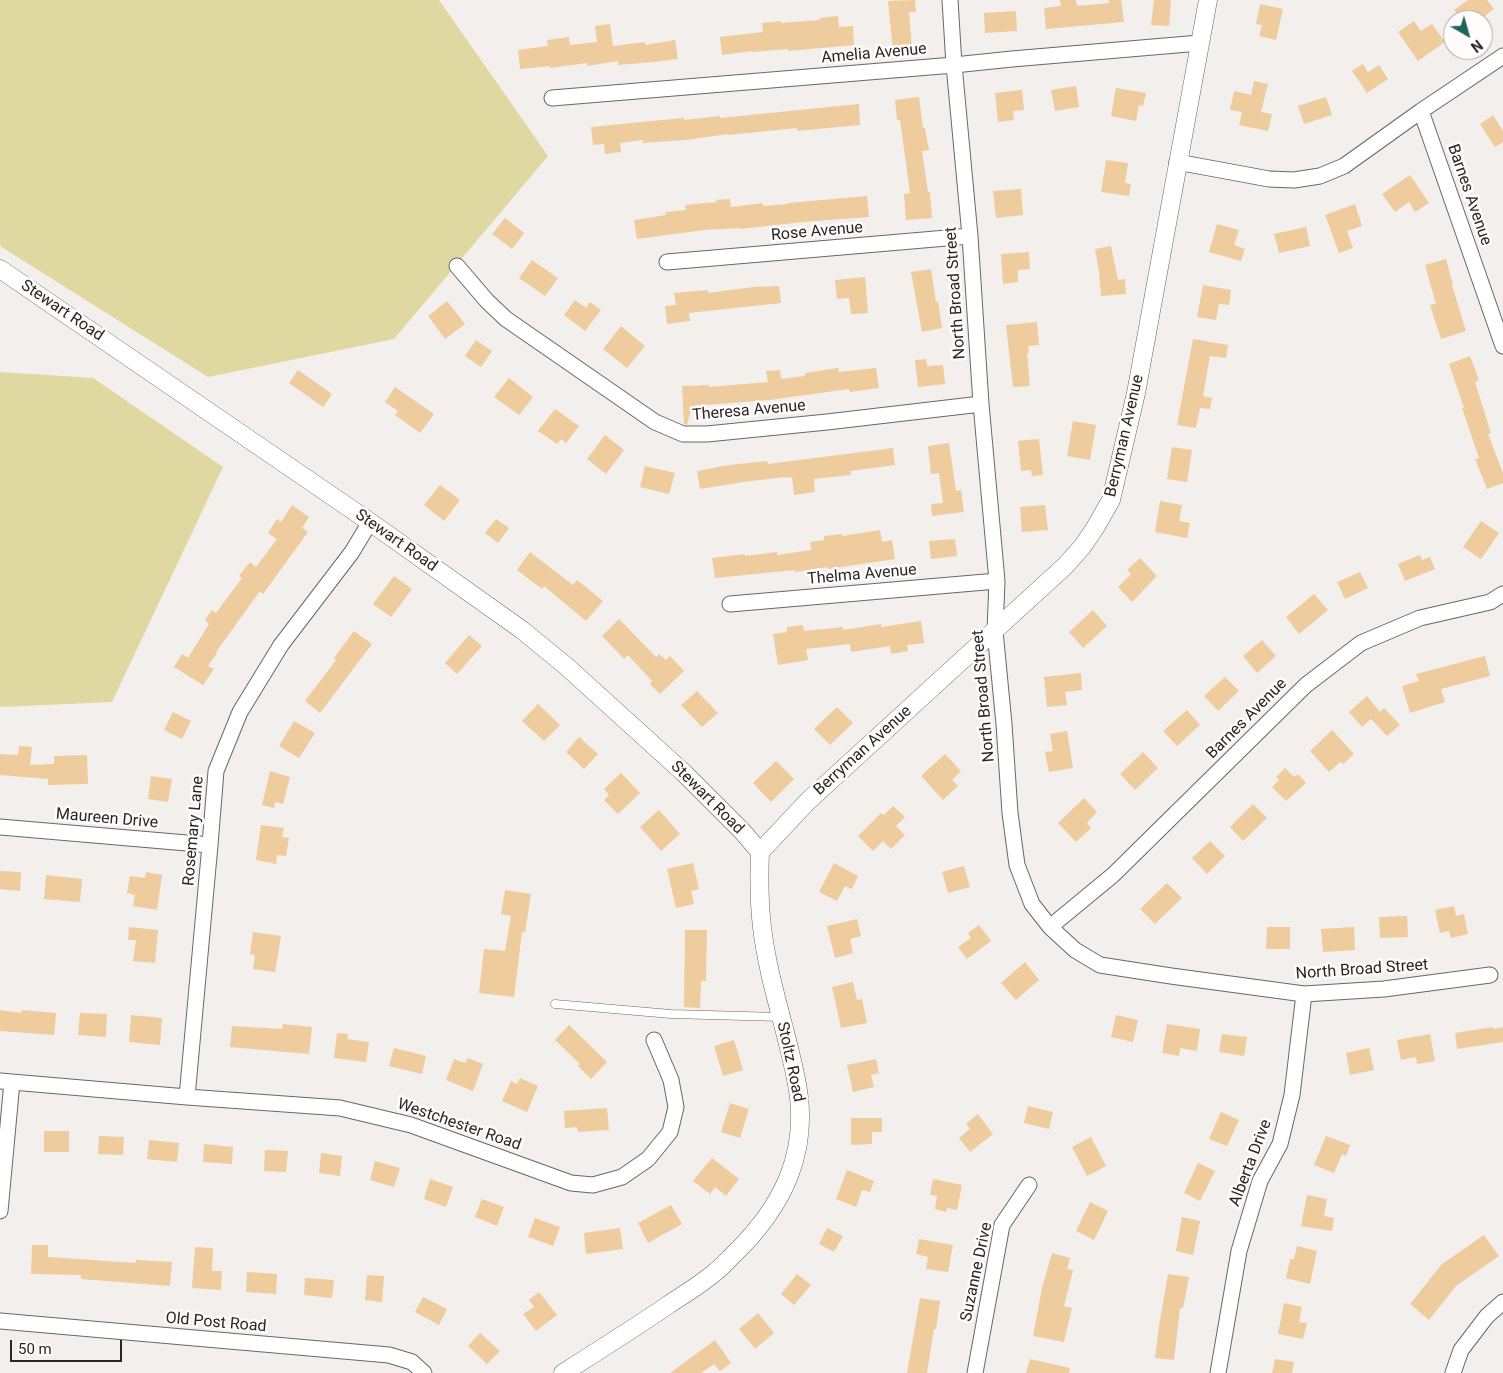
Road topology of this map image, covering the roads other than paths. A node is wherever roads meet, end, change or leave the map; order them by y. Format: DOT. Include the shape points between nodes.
graph roads {
  1 [pos="950,0"];
  2 [pos="1208,0"];
  3 [pos="1200,42"];
  4 [pos="1503,56"];
  5 [pos="954,65"];
  6 [pos="552,98"];
  7 [pos="1421,111"];
  8 [pos="1177,162"];
  9 [pos="970,236"];
  10 [pos="667,262"];
  11 [pos="457,266"];
  12 [pos="0,269"];
  13 [pos="1503,346"];
  14 [pos="981,404"];
  15 [pos="370,522"];
  16 [pos="997,581"];
  17 [pos="1503,594"];
  18 [pos="730,604"];
  19 [pos="994,632"];
  20 [pos="0,828"];
  21 [pos="210,845"];
  22 [pos="760,852"];
  23 [pos="1050,927"];
  24 [pos="1490,975"];
  25 [pos="1304,994"];
  26 [pos="555,1004"];
  27 [pos="781,1017"];
  28 [pos="654,1040"];
  29 [pos="6,1082"];
  30 [pos="187,1097"];
  31 [pos="1028,1185"];
  32 [pos="0,1211"];
  33 [pos="1503,1302"];
  34 [pos="0,1321"];
  35 [pos="424,1373"];
  36 [pos="563,1373"];
  37 [pos="975,1373"];
  38 [pos="1218,1373"];
  39 [pos="1453,1373"];
  1 -- 5 [label="street, North Broad Street"];
  2 -- 3 [label="street, Berryman Avenue"];
  3 -- 5 [label="street, Amelia Avenue"];
  3 -- 8 [label="street, Berryman Avenue"];
  4 -- 7 [label="street"];
  5 -- 6 [label="street, Amelia Avenue"];
  5 -- 9 [label="street, North Broad Street"];
  7 -- 8 [label="street" via="1344,166 1320,176 1269,179"];
  7 -- 13 [label="street, Barnes Avenue"];
  8 -- 19 [label="street, Berryman Avenue" via="1136,394 1111,500 1095,528 1065,566"];
  9 -- 10 [label="street, Rose Avenue"];
  9 -- 14 [label="street, North Broad Street"];
  11 -- 14 [label="street, Theresa Avenue" via="506,318 655,422 683,434"];
  12 -- 15 [label="street, Stewart Road"];
  14 -- 16 [label="street, North Broad Street"];
  15 -- 21 [label="street, Rosemary Lane" via="352,552 281,645 240,712 216,771"];
  15 -- 22 [label="street, Stewart Road" via="522,630 566,666 684,773"];
  16 -- 18 [label="street, Thelma Avenue"];
  16 -- 19 [label="street, North Broad Street"];
  17 -- 23 [label="street, Barnes Avenue" via="1490,602 1420,618 1361,642 1306,685 1113,875"];
  19 -- 22 [label="street, Berryman Avenue" via="808,801"];
  19 -- 23 [label="street, North Broad Street" via="1017,865 1032,904"];
  20 -- 21 [label="street, Maureen Drive"];
  21 -- 30 [label="street, Rosemary Lane"];
  22 -- 27 [label="street, Stoltz Road" via="762,928"];
  23 -- 25 [label="street, North Broad Street" via="1075,950 1100,964"];
  24 -- 25 [label="street, North Broad Street" via="1384,989"];
  25 -- 38 [label="street, Alberta Drive" via="1292,1095 1280,1144 1260,1181 1239,1252"];
  26 -- 27 [label="lane" via="671,1014"];
  27 -- 36 [label="street, Stoltz Road" via="801,1110 800,1139 789,1180 770,1213 745,1244 715,1273"];
  28 -- 30 [label="street, Westchester Road" via="671,1080 676,1107 670,1132 648,1160 622,1178 593,1185 571,1183 411,1125 340,1108"];
  29 -- 30 [label="street, Westchester Road"];
  29 -- 32 [label="street"];
  31 -- 37 [label="street, Suzanne Drive" via="1002,1225"];
  33 -- 39 [label="street" via="1487,1316 1461,1350"];
  34 -- 35 [label="street, Old Post Road" via="389,1356 412,1362"];
}
